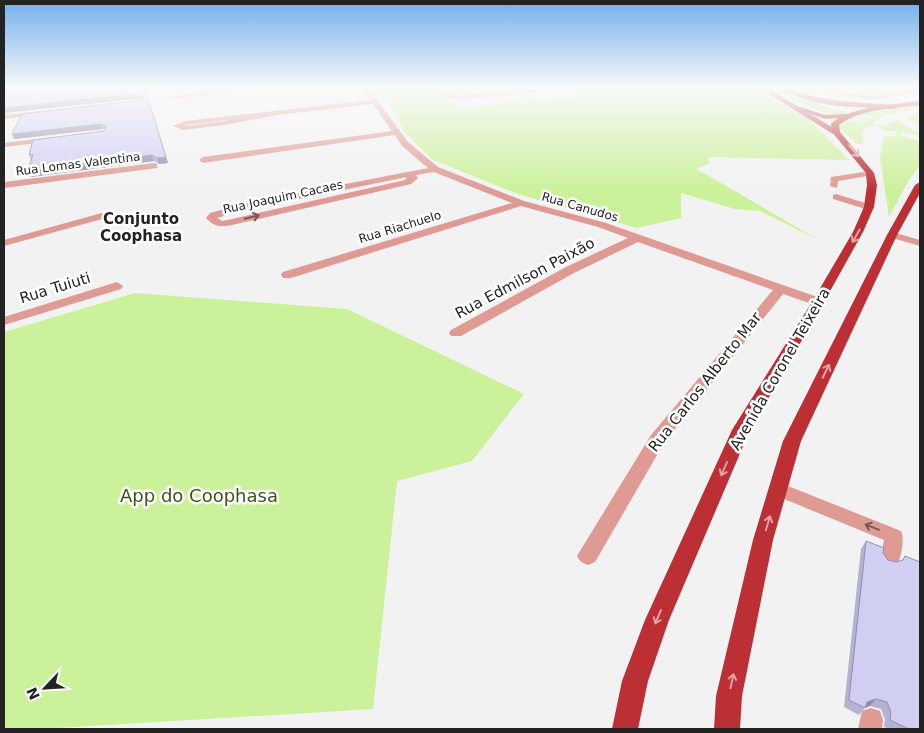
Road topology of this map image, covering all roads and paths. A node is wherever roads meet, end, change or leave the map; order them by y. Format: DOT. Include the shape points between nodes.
graph roads {
  1 [pos="184,123"];
  2 [pos="223,123"];
  3 [pos="389,123"];
  4 [pos="821,123"];
  5 [pos="836,123"];
  6 [pos="836,132"];
  7 [pos="396,133"];
  8 [pos="63,138"];
  9 [pos="4,144"];
  10 [pos="203,160"];
  11 [pos="154,166"];
  12 [pos="439,170"];
  13 [pos="870,173"];
  14 [pos="411,176"];
  15 [pos="4,184"];
  16 [pos="920,184"];
  17 [pos="834,186"];
  18 [pos="836,197"];
  19 [pos="521,204"];
  20 [pos="869,207"];
  21 [pos="109,214"];
  22 [pos="892,235"];
  23 [pos="637,238"];
  24 [pos="4,243"];
  25 [pos="920,243"];
  26 [pos="287,275"];
  27 [pos="116,286"];
  28 [pos="780,289"];
  29 [pos="818,302"];
  30 [pos="4,321"];
  31 [pos="456,333"];
  32 [pos="778,489"];
  33 [pos="588,556"];
  34 [pos="890,560"];
  35 [pos="625,729"];
  36 [pos="727,729"];
  1 -- 2 [label="street" via="177,126"];
  3 -- 7 [label="street, Rua Canudos"];
  4 -- 6 [label="main road"];
  5 -- 6 [label="highway"];
  6 -- 13 [label="highway, one-way"];
  7 -- 10 [label="street"];
  7 -- 12 [label="street, Rua Canudos" via="419,158"];
  8 -- 9 [label="street"];
  11 -- 15 [label="street, Rua Lomas Valentina"];
  12 -- 14 [label="street, Rua Joaquim Cacaes"];
  12 -- 19 [label="street, Rua Canudos"];
  13 -- 17 [label="lane" via="834,179"];
  13 -- 20 [label="highway, Avenida Coronel Teixeira"];
  14 -- 14 [label="street, Rua Joaquim Cacaes, one-way" via="237,209 211,218 220,224 232,222 408,182"];
  16 -- 22 [label="highway"];
  18 -- 20 [label="lane"];
  19 -- 23 [label="street, Rua Canudos" via="576,216"];
  19 -- 26 [label="street, Rua Riachuelo"];
  20 -- 29 [label="highway, Avenida Coronel Teixeira, one-way"];
  21 -- 24 [label="street"];
  22 -- 25 [label="lane"];
  32 -- 22 [label="highway, one-way" via="792,441"];
  23 -- 28 [label="street, Rua Canudos"];
  23 -- 31 [label="street, Rua Edmilson Paixão" via="570,270"];
  27 -- 30 [label="street, Rua Tuiuti"];
  28 -- 29 [label="street, Rua Canudos"];
  28 -- 33 [label="street, Rua Carlos Alberto Mar" via="657,439"];
  29 -- 35 [label="highway, Avenida Coronel Teixeira, one-way" via="737,440 657,620 635,681"];
  34 -- 32 [label="lane, one-way" via="894,536"];
  36 -- 32 [label="highway, one-way" via="729,696 762,540"];
}
